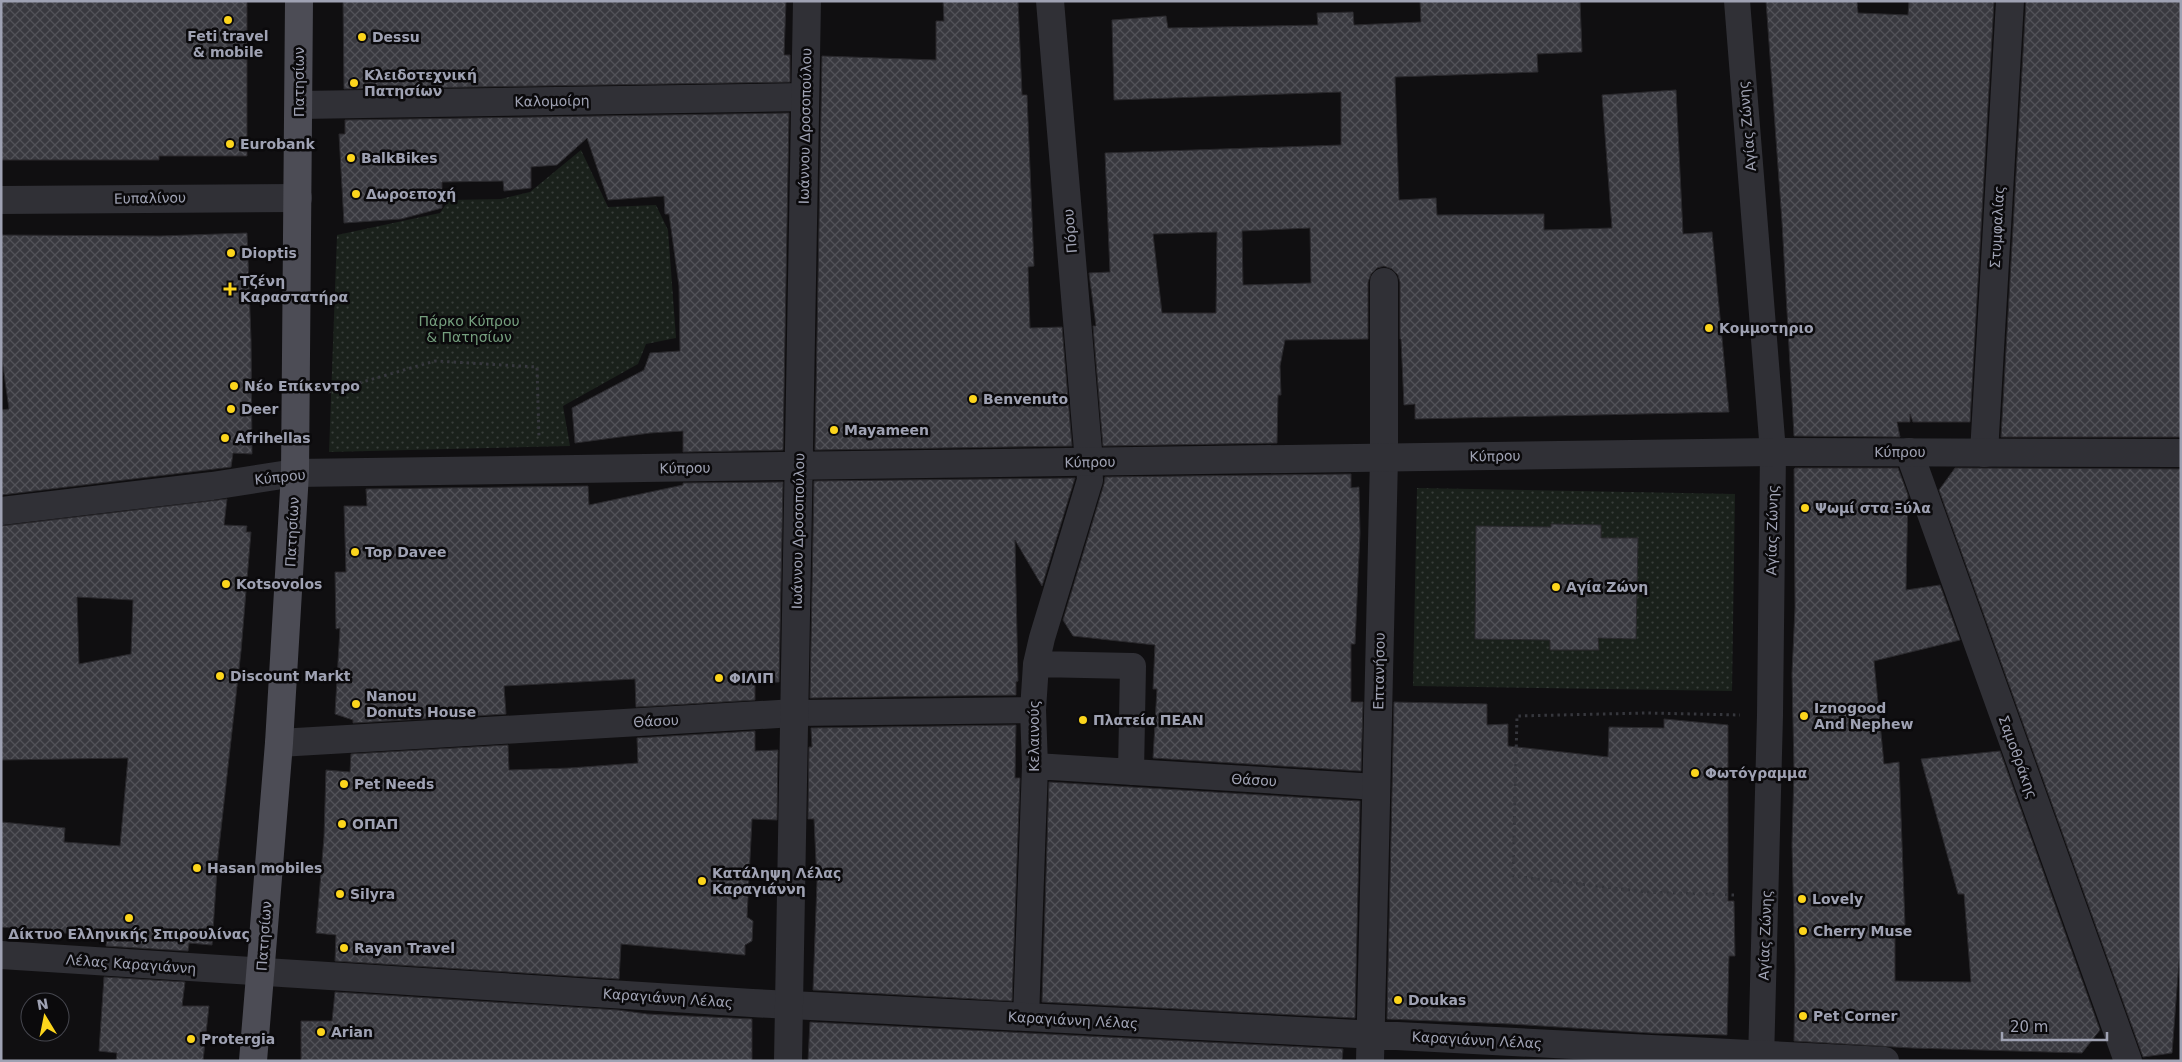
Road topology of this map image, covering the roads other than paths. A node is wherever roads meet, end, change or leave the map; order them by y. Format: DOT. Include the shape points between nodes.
graph roads {
  1 [pos="299,1"];
  2 [pos="807,1"];
  3 [pos="1050,1"];
  4 [pos="1737,1"];
  5 [pos="2010,1"];
  6 [pos="805,98"];
  7 [pos="299,105"];
  8 [pos="298,198"];
  9 [pos="1,200"];
  10 [pos="1384,282"];
  11 [pos="1773,452"];
  12 [pos="1909,452"];
  13 [pos="1984,453"];
  14 [pos="2181,453"];
  15 [pos="1384,458"];
  16 [pos="1089,462"];
  17 [pos="800,466"];
  18 [pos="295,473"];
  19 [pos="1,511"];
  20 [pos="1036,664"];
  21 [pos="1033,710"];
  22 [pos="795,713"];
  23 [pos="279,743"];
  24 [pos="1035,766"];
  25 [pos="1131,772"];
  26 [pos="1377,787"];
  27 [pos="1,955"];
  28 [pos="261,972"];
  29 [pos="789,1005"];
  30 [pos="1026,1018"];
  31 [pos="1371,1048"];
  32 [pos="1761,1058"];
  33 [pos="253,1061"];
  34 [pos="788,1061"];
  35 [pos="1885,1061"];
  36 [pos="2128,1061"];
  1 -- 7 [label="main road, Πατησίων"];
  2 -- 6 [label="street, Ιωάννου Δροσοπούλου"];
  3 -- 16 [label="street, Πόρου"];
  4 -- 11 [label="street, Αγίας Ζώνης"];
  5 -- 13 [label="street, Στυμφαλίας"];
  6 -- 7 [label="street, Καλομοίρη"];
  6 -- 17 [label="street, Ιωάννου Δροσοπούλου"];
  7 -- 8 [label="main road, Πατησίων"];
  8 -- 9 [label="street, Ευπαλίνου"];
  8 -- 18 [label="main road, Πατησίων"];
  10 -- 15 [label="street, Επτανήσου"];
  11 -- 12 [label="street, Κύπρου"];
  11 -- 15 [label="street, Κύπρου"];
  11 -- 32 [label="street, Αγίας Ζώνης" via="1767,896"];
  12 -- 13 [label="street, Κύπρου"];
  12 -- 36 [label="street, Σαμοθράκης"];
  13 -- 14 [label="street, Κύπρου"];
  15 -- 16 [label="street, Κύπρου"];
  15 -- 26 [label="street, Επτανήσου"];
  16 -- 17 [label="street, Κύπρου"];
  16 -- 20 [label="street, Κελαινούς" via="1090,480"];
  17 -- 18 [label="street, Κύπρου"];
  17 -- 22 [label="street, Ιωάννου Δροσοπούλου"];
  18 -- 19 [label="street, Κύπρου"];
  18 -- 23 [label="main road, Πατησίων"];
  20 -- 21 [label="street, Κελαινούς"];
  20 -- 25 [label="street" via="1132,666"];
  21 -- 22 [label="street, Θάσου"];
  21 -- 24 [label="street, Κελαινούς"];
  22 -- 23 [label="street, Θάσου"];
  22 -- 29 [label="street, Ιωάννου Δροσοπούλου"];
  23 -- 28 [label="main road, Πατησίων"];
  24 -- 25 [label="street, Θάσου"];
  24 -- 30 [label="street, Κελαινούς"];
  25 -- 26 [label="street, Θάσου"];
  26 -- 31 [label="street, Επτανήσου"];
  27 -- 28 [label="street, Λέλας Καραγιάννη"];
  28 -- 29 [label="street, Καραγιάννη Λέλας"];
  28 -- 33 [label="main road, Πατησίων"];
  29 -- 30 [label="street, Καραγιάννη Λέλας"];
  29 -- 34 [label="street, Ιωάννου Δροσοπούλου"];
  30 -- 31 [label="street, Καραγιάννη Λέλας"];
  31 -- 32 [label="street, Καραγιάννη Λέλας"];
  32 -- 35 [label="street, Καραγιάννη Λέλας"];
}
